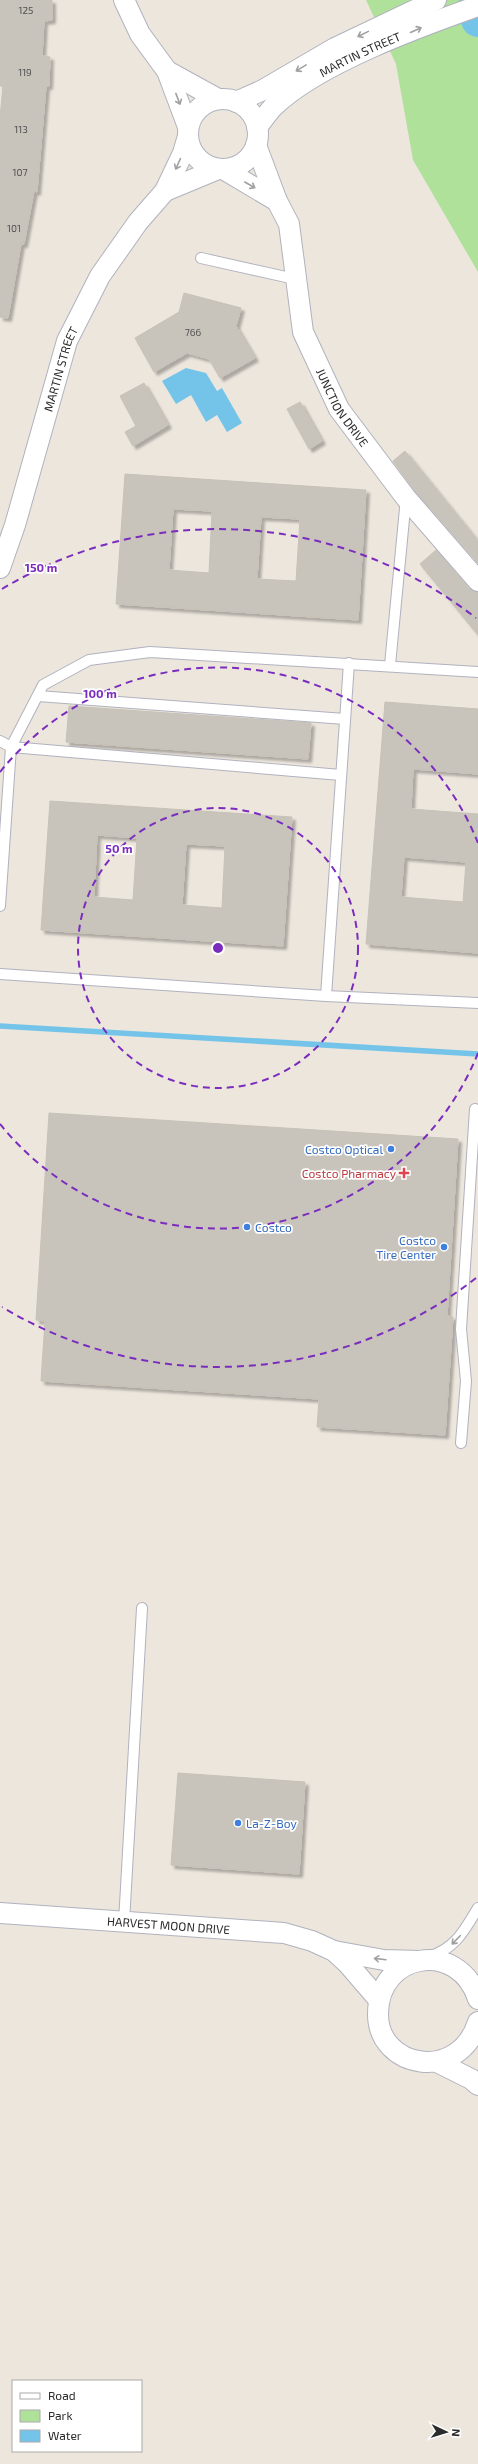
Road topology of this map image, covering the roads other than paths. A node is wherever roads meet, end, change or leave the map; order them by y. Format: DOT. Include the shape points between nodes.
graph roads {
  1 [pos="124,0"];
  2 [pos="436,0"];
  3 [pos="478,6"];
  4 [pos="338,55"];
  5 [pos="167,71"];
  6 [pos="227,100"];
  7 [pos="188,132"];
  8 [pos="257,136"];
  9 [pos="220,169"];
  10 [pos="165,191"];
  11 [pos="278,201"];
  12 [pos="201,258"];
  13 [pos="295,279"];
  14 [pos="406,498"];
  15 [pos="0,568"];
  16 [pos="478,581"];
  17 [pos="349,663"];
  18 [pos="390,666"];
  19 [pos="478,672"];
  20 [pos="38,696"];
  21 [pos="345,719"];
  22 [pos="0,741"];
  23 [pos="11,747"];
  24 [pos="341,775"];
  25 [pos="0,906"];
  26 [pos="0,974"];
  27 [pos="326,996"];
  28 [pos="478,1003"];
  29 [pos="475,1109"];
  30 [pos="461,1444"];
  31 [pos="142,1608"];
  32 [pos="478,1908"];
  33 [pos="0,1914"];
  34 [pos="124,1922"];
  35 [pos="334,1951"];
  36 [pos="419,1961"];
  37 [pos="478,1999"];
  38 [pos="379,2000"];
  39 [pos="478,2022"];
  40 [pos="437,2062"];
  41 [pos="478,2085"];
  1 -- 5 [label="street" via="140,34"];
  2 -- 4 [label="street, MARTIN STREET, one-way"];
  4 -- 3 [label="street, MARTIN STREET, one-way"];
  4 -- 6 [label="street, MARTIN STREET, one-way" via="263,90"];
  4 -- 8 [label="street, MARTIN STREET" via="274,106"];
  5 -- 6 [label="street"];
  5 -- 7 [label="street, one-way"];
  6 -- 7 [label="street" via="202,106 191,119"];
  6 -- 8 [label="street" via="253,116"];
  7 -- 9 [label="street" via="191,148 197,158 206,165"];
  7 -- 10 [label="street, MARTIN STREET, one-way" via="183,153"];
  8 -- 9 [label="street" via="249,158 237,166"];
  8 -- 11 [label="street, JUNCTION DRIVE"];
  9 -- 10 [label="street, MARTIN STREET"];
  9 -- 11 [label="street, one-way"];
  10 -- 15 [label="street, MARTIN STREET" via="138,222 100,276 67,341 15,525"];
  11 -- 13 [label="street, JUNCTION DRIVE" via="289,224"];
  12 -- 13 [label="lane"];
  13 -- 14 [label="street, JUNCTION DRIVE" via="303,332 339,409"];
  14 -- 16 [label="street, JUNCTION DRIVE"];
  14 -- 18 [label="lane"];
  17 -- 18 [label="lane"];
  17 -- 20 [label="lane" via="150,652 89,660 44,685"];
  17 -- 21 [label="lane"];
  18 -- 19 [label="lane"];
  20 -- 21 [label="lane"];
  20 -- 23 [label="lane"];
  21 -- 24 [label="lane"];
  22 -- 23 [label="lane"];
  23 -- 24 [label="lane"];
  23 -- 25 [label="lane"];
  24 -- 27 [label="lane"];
  26 -- 27 [label="lane"];
  27 -- 28 [label="lane"];
  29 -- 30 [label="lane" via="461,1329 466,1381"];
  31 -- 34 [label="lane"];
  32 -- 36 [label="lane, one-way" via="460,1937 445,1951"];
  33 -- 34 [label="street, HARVEST MOON DRIVE"];
  34 -- 35 [label="street, HARVEST MOON DRIVE" via="284,1933"];
  36 -- 35 [label="street, HARVEST MOON DRIVE, one-way" via="384,1960"];
  35 -- 38 [label="street, HARVEST MOON DRIVE"];
  36 -- 37 [label="street, HARVEST MOON DRIVE" via="439,1961 458,1969 468,1978"];
  36 -- 38 [label="street" via="393,1974 384,1986"];
  38 -- 40 [label="street" via="378,2016 382,2032 391,2046 404,2056 420,2062"];
  39 -- 40 [label="street" via="465,2047 452,2057"];
  40 -- 41 [label="street"];
}
